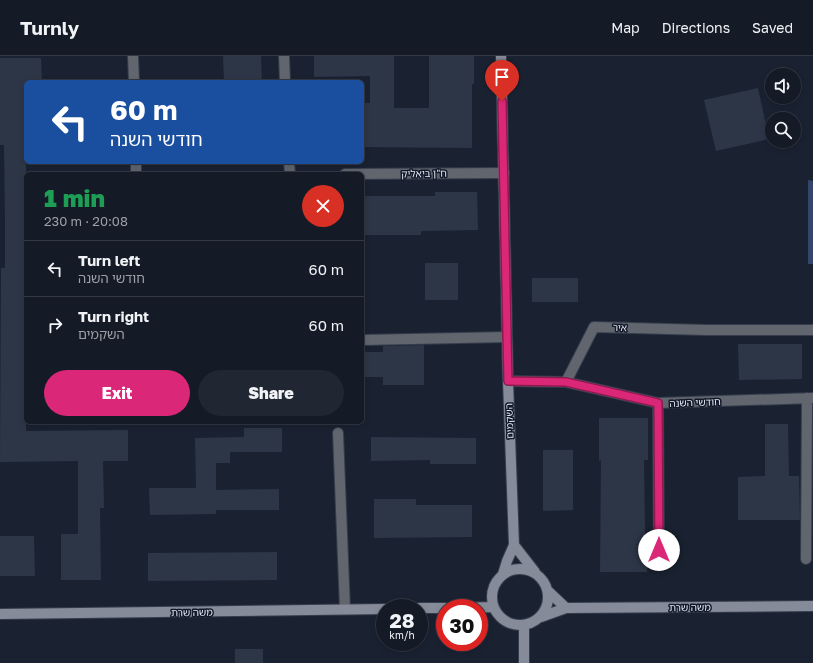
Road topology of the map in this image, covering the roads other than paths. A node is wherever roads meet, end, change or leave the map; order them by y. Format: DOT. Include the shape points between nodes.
graph roads {
  1 [pos="133,56"];
  2 [pos="284,56"];
  3 [pos="502,56"];
  4 [pos="134,80"];
  5 [pos="285,80"];
  6 [pos="504,172"];
  7 [pos="364,174"];
  8 [pos="813,330"];
  9 [pos="507,336"];
  10 [pos="364,340"];
  11 [pos="508,381"];
  12 [pos="566,382"];
  13 [pos="810,398"];
  14 [pos="658,403"];
  15 [pos="338,433"];
  16 [pos="514,545"];
  17 [pos="806,559"];
  18 [pos="659,564"];
  19 [pos="503,574"];
  20 [pos="538,575"];
  21 [pos="548,590"];
  22 [pos="813,606"];
  23 [pos="488,608"];
  24 [pos="493,608"];
  25 [pos="566,608"];
  26 [pos="376,609"];
  27 [pos="344,610"];
  28 [pos="0,614"];
  29 [pos="541,617"];
  30 [pos="524,625"];
  31 [pos="524,663"];
  1 -- 4 [label="street"];
  2 -- 5 [label="street"];
  3 -- 6 [label="street, השקמים"];
  6 -- 7 [label="street, ח\"ן ביאליק"];
  6 -- 9 [label="street, השקמים"];
  8 -- 12 [label="street, איר" via="594,327"];
  9 -- 10 [label="street"];
  9 -- 11 [label="street, השקמים"];
  11 -- 12 [label="street, חודשי השנה"];
  11 -- 16 [label="street, השקמים"];
  12 -- 14 [label="street, חודשי השנה"];
  13 -- 14 [label="street, חודשי השנה"];
  13 -- 17 [label="street"];
  14 -- 18 [label="street"];
  15 -- 27 [label="street"];
  16 -- 19 [label="street, השקמים"];
  16 -- 20 [label="street"];
  19 -- 20 [label="street" via="520,569 530,570"];
  19 -- 24 [label="street" via="496,580 492,589"];
  20 -- 21 [label="street"];
  21 -- 25 [label="street"];
  21 -- 29 [label="street" via="546,609"];
  22 -- 25 [label="street, משה שרת"];
  23 -- 24 [label="street"];
  24 -- 30 [label="street" via="505,622"];
  25 -- 29 [label="street, משה שרת"];
  26 -- 27 [label="street, משה שרת"];
  27 -- 28 [label="street, משה שרת"];
  29 -- 30 [label="street"];
  30 -- 31 [label="street"];
}
